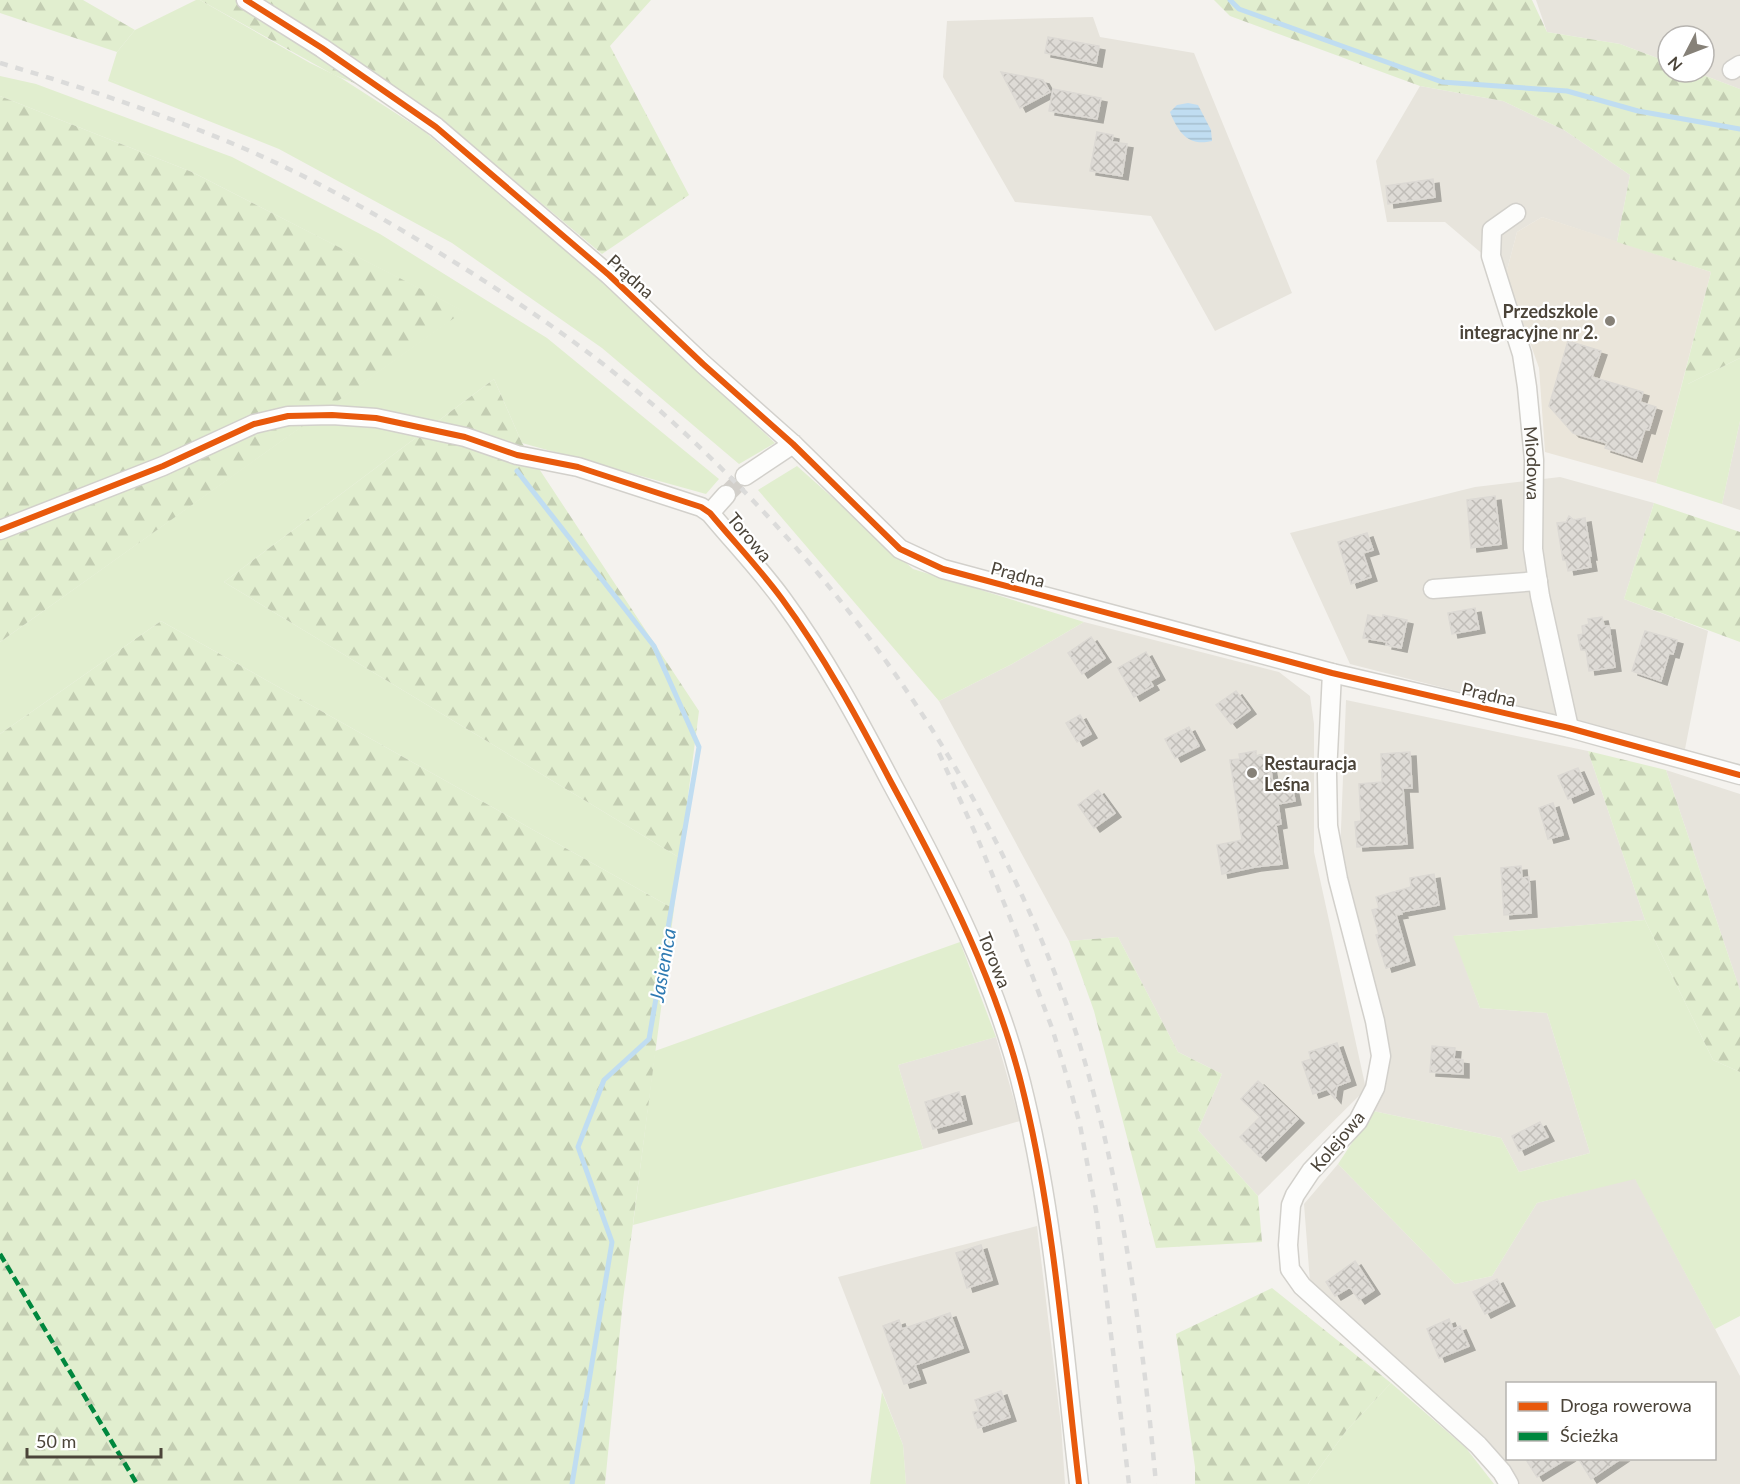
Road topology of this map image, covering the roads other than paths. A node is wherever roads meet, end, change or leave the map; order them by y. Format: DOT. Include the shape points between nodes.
graph roads {
  1 [pos="246,0"];
  2 [pos="1516,213"];
  3 [pos="793,444"];
  4 [pos="745,476"];
  5 [pos="726,495"];
  6 [pos="710,513"];
  7 [pos="0,530"];
  8 [pos="1538,581"];
  9 [pos="1433,589"];
  10 [pos="1332,674"];
  11 [pos="1569,728"];
  12 [pos="1740,775"];
  13 [pos="1079,1484"];
  14 [pos="1509,1484"];
  1 -- 3 [label="street, Prądna" via="436,127 609,275"];
  2 -- 8 [label="street, Miodowa" via="1492,230 1491,256 1522,354 1527,387 1533,460 1533,549"];
  3 -- 4 [label="street"];
  3 -- 10 [label="street, Prądna" via="900,549 943,569"];
  5 -- 6 [label="street"];
  6 -- 7 [label="street" via="578,467 517,455 465,438 376,418 288,416 255,424 163,466"];
  6 -- 13 [label="street, Torowa" via="782,599 853,710 941,876 994,994 1012,1048 1040,1165"];
  8 -- 9 [label="street"];
  8 -- 11 [label="street, Miodowa"];
  10 -- 11 [label="street, Prądna"];
  10 -- 14 [label="street, Kolejowa" via="1328,826 1381,1056 1375,1088 1358,1121 1311,1171 1295,1195 1289,1222 1290,1269 1302,1286 1478,1445"];
  11 -- 12 [label="street, Prądna"];
}
